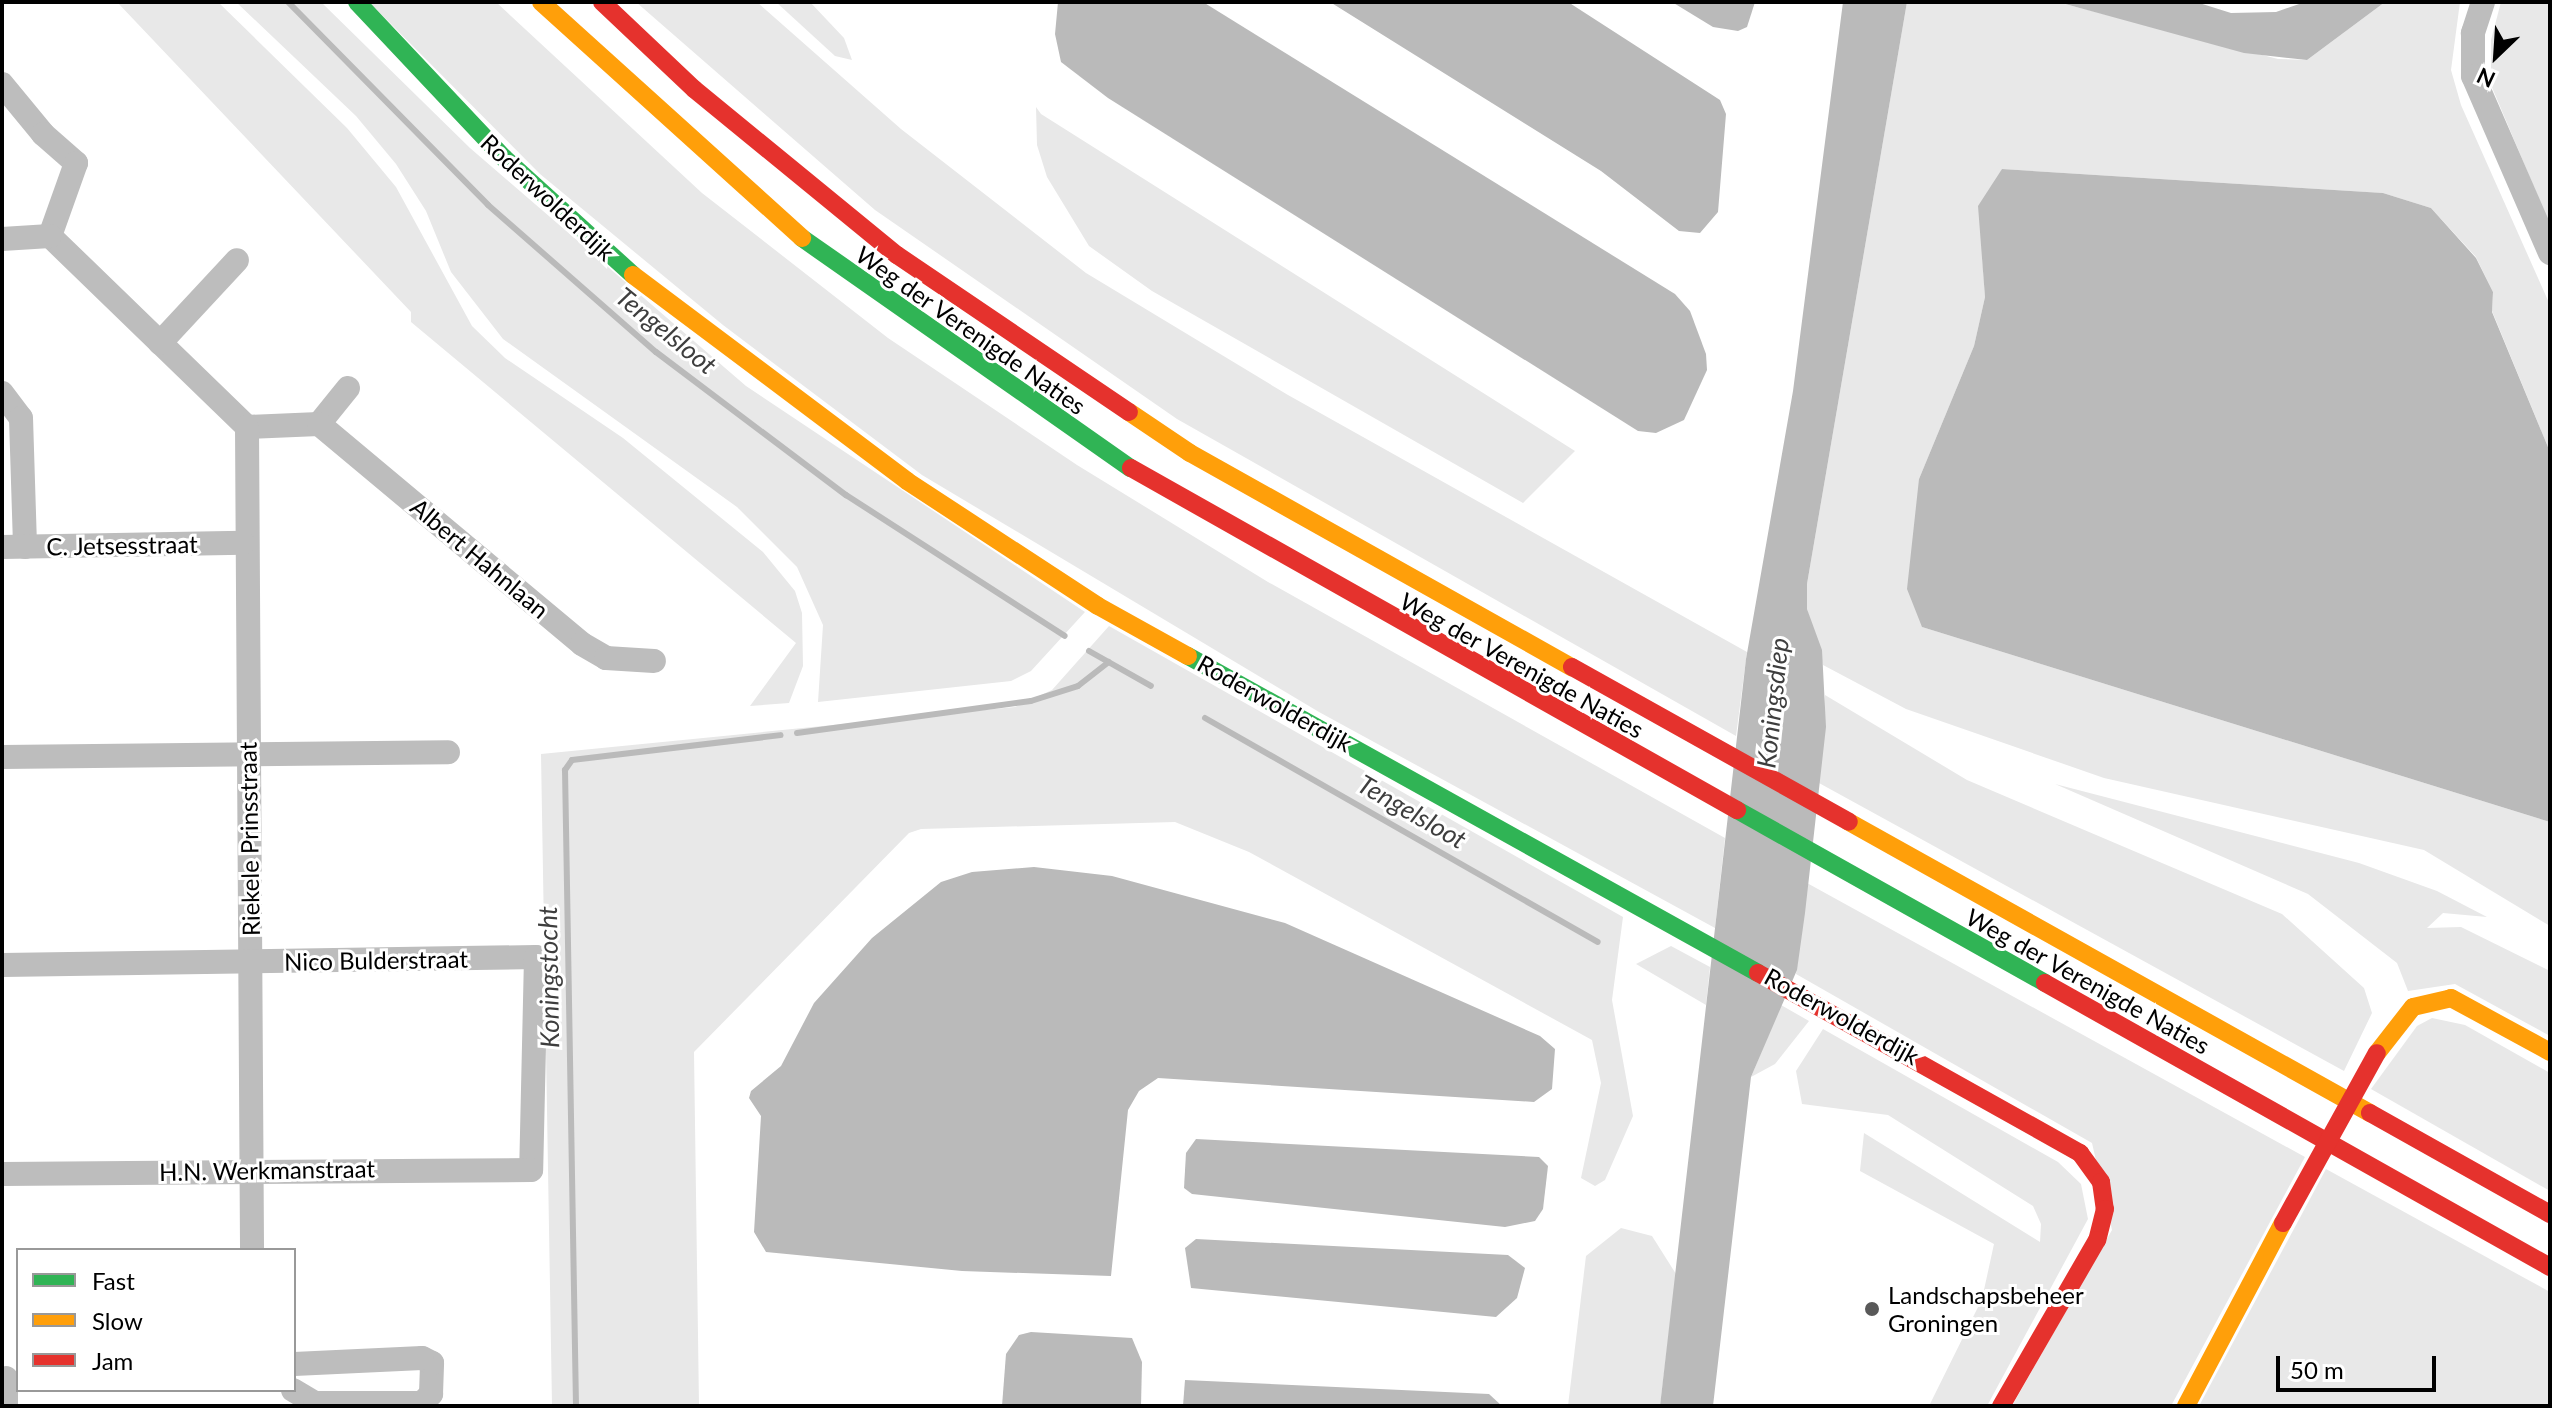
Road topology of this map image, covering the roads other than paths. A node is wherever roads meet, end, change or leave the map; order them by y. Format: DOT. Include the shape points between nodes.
graph roads {
  1 [pos="357,2"];
  2 [pos="541,2"];
  3 [pos="602,2"];
  4 [pos="2483,2"];
  5 [pos="2,84"];
  6 [pos="50,236"];
  7 [pos="2,239"];
  8 [pos="2550,253"];
  9 [pos="237,260"];
  10 [pos="160,343"];
  11 [pos="348,388"];
  12 [pos="2,393"];
  13 [pos="319,424"];
  14 [pos="247,427"];
  15 [pos="243,543"];
  16 [pos="13,547"];
  17 [pos="654,661"];
  18 [pos="448,752"];
  19 [pos="248,753"];
  20 [pos="2,757"];
  21 [pos="251,963"];
  22 [pos="2,965"];
  23 [pos="2550,1052"];
  24 [pos="531,1170"];
  25 [pos="254,1171"];
  26 [pos="2,1174"];
  27 [pos="2550,1214"];
  28 [pos="252,1248"];
  29 [pos="2550,1267"];
  30 [pos="296,1364"];
  31 [pos="9,1377"];
  32 [pos="296,1392"];
  33 [pos="6,1406"];
  34 [pos="2001,1406"];
  35 [pos="2186,1406"];
  1 -- 34 [label="main road, Roderwolderdijk" via="504,158 660,299 907,481 1098,606 1705,939 2080,1153 2101,1182 2105,1209 2097,1240"];
  2 -- 29 [label="main road, Weg der Verenigde Naties" via="721,171 989,376 1220,522"];
  3 -- 27 [label="main road, Weg der Verenigde Naties" via="808,186 1081,383 1289,511"];
  4 -- 8 [label="street" via="2473,33 2473,76"];
  5 -- 6 [label="street" via="43,134 76,163"];
  6 -- 7 [label="street"];
  6 -- 10 [label="street"];
  9 -- 10 [label="street"];
  10 -- 14 [label="street"];
  11 -- 13 [label="street"];
  12 -- 16 [label="street" via="21,418"];
  13 -- 14 [label="street"];
  13 -- 17 [label="street, Albert Hahnlaan" via="582,644 606,658"];
  14 -- 15 [label="street, Riekele Prinsstraat"];
  15 -- 16 [label="street, C. Jetsesstraat"];
  15 -- 19 [label="street, Riekele Prinsstraat"];
  18 -- 19 [label="street"];
  19 -- 20 [label="street"];
  19 -- 21 [label="street, Riekele Prinsstraat"];
  21 -- 22 [label="street, Nico Bulderstraat"];
  21 -- 24 [label="street, Nico Bulderstraat" via="536,957"];
  21 -- 25 [label="street, Riekele Prinsstraat"];
  23 -- 35 [label="main road, bridge" via="2451,998 2413,1007 2377,1053"];
  24 -- 25 [label="street, H.N. Werkmanstraat"];
  25 -- 26 [label="street, H.N. Werkmanstraat"];
  25 -- 28 [label="street, Riekele Prinsstraat"];
  30 -- 32 [label="street" via="422,1358 432,1363 431,1394 422,1403 315,1403"];
  31 -- 33 [label="street"];
}
